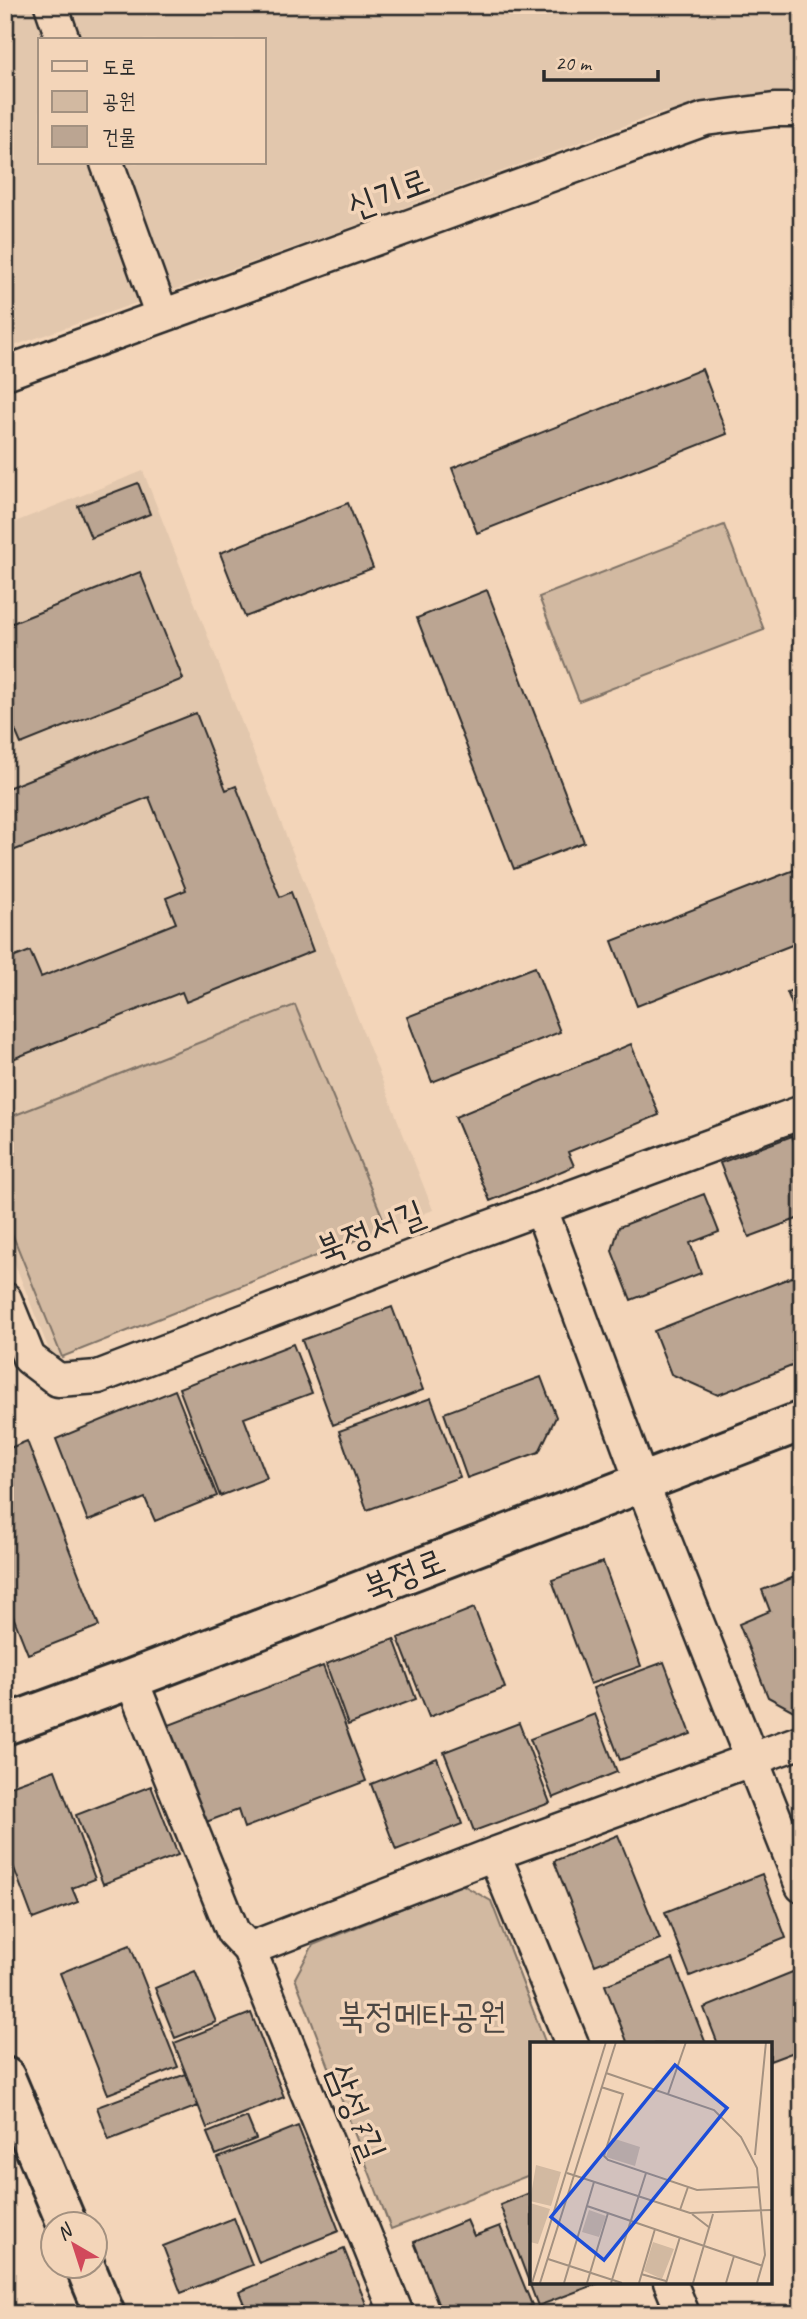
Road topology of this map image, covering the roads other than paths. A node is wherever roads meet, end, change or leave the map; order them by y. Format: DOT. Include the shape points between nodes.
graph roads {
  1 [pos="51,5"];
  2 [pos="62,38"];
  3 [pos="802,110"];
  4 [pos="107,164"];
  5 [pos="162,316"];
  6 [pos="5,373"];
  7 [pos="802,1112"];
  8 [pos="541,1209"];
  9 [pos="5,1299"];
  10 [pos="802,1420"];
  11 [pos="642,1483"];
  12 [pos="131,1679"];
  13 [pos="5,1725"];
  14 [pos="802,1741"];
  15 [pos="751,1759"];
  16 [pos="494,1854"];
  17 [pos="802,1885"];
  18 [pos="249,1949"];
  19 [pos="571,2042"];
  20 [pos="5,2077"];
  21 [pos="61,2210"];
  22 [pos="91,2280"];
  23 [pos="671,2284"];
  24 [pos="105,2314"];
  25 [pos="397,2314"];
  26 [pos="683,2314"];
  1 -- 2 [label="street"];
  3 -- 5 [label="street, 신기로" via="705,119"];
  4 -- 5 [label="street"];
  5 -- 6 [label="street, 신기로"];
  7 -- 8 [label="street, 북정서길"];
  8 -- 9 [label="street, 북정서길" via="98,1377 58,1380 29,1357"];
  8 -- 11 [label="street"];
  10 -- 11 [label="street, 북정로"];
  11 -- 12 [label="street, 북정로"];
  11 -- 15 [label="street"];
  12 -- 13 [label="street, 북정로"];
  12 -- 18 [label="street, 삼성7길" via="233,1932"];
  14 -- 15 [label="street"];
  15 -- 16 [label="street"];
  15 -- 17 [label="street"];
  16 -- 18 [label="street"];
  16 -- 19 [label="street"];
  18 -- 25 [label="street, 삼성7길"];
  20 -- 21 [label="street"];
  22 -- 24 [label="street"];
  23 -- 26 [label="street"];
}
